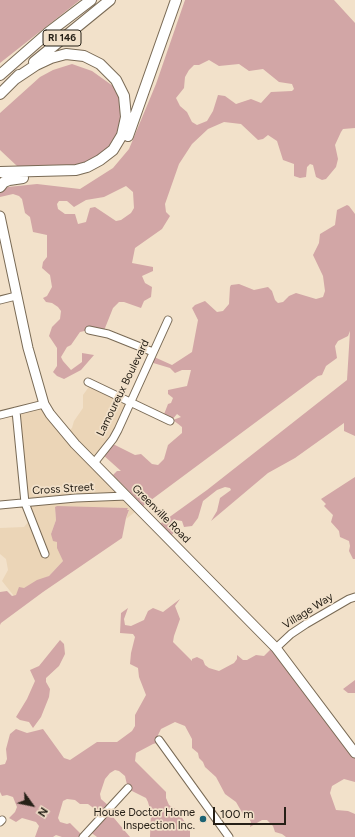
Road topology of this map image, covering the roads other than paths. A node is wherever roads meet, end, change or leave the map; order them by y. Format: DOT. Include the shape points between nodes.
graph roads {
  1 [pos="85,0"];
  2 [pos="91,0"];
  3 [pos="110,0"];
  4 [pos="176,0"];
  5 [pos="66,18"];
  6 [pos="0,75"];
  7 [pos="15,79"];
  8 [pos="0,94"];
  9 [pos="0,172"];
  10 [pos="4,179"];
  11 [pos="0,188"];
  12 [pos="0,216"];
  13 [pos="0,234"];
  14 [pos="9,262"];
  15 [pos="16,296"];
  16 [pos="0,300"];
  17 [pos="168,320"];
  18 [pos="89,330"];
  19 [pos="153,352"];
  20 [pos="88,382"];
  21 [pos="131,402"];
  22 [pos="44,404"];
  23 [pos="16,411"];
  24 [pos="0,416"];
  25 [pos="170,421"];
  26 [pos="94,463"];
  27 [pos="127,496"];
  28 [pos="25,503"];
  29 [pos="0,505"];
  30 [pos="45,554"];
  31 [pos="355,597"];
  32 [pos="276,648"];
  33 [pos="158,740"];
  34 [pos="355,753"];
  35 [pos="128,788"];
  36 [pos="83,837"];
  37 [pos="229,837"];
  1 -- 5 [label="highway"];
  2 -- 5 [label="highway, RI 146"];
  3 -- 7 [label="highway, RI 146"];
  4 -- 10 [label="highway" via="126,140 118,154 104,166 85,174"];
  5 -- 6 [label="highway, RI 146"];
  7 -- 8 [label="highway, RI 146"];
  7 -- 9 [label="highway" via="36,65 58,56 75,54 89,58 109,71 119,84 126,103 125,124 113,150 87,167 76,170"];
  10 -- 11 [label="highway"];
  12 -- 14 [label="main road, Greenville Road"];
  13 -- 14 [label="main road, Greenville Road"];
  14 -- 15 [label="main road, Greenville Road"];
  15 -- 16 [label="street"];
  15 -- 22 [label="main road, Greenville Road"];
  17 -- 19 [label="street, Lamoureux Boulevard"];
  18 -- 19 [label="street" via="108,334"];
  19 -- 21 [label="street, Lamoureux Boulevard"];
  20 -- 21 [label="street"];
  21 -- 25 [label="street"];
  21 -- 26 [label="street, Lamoureux Boulevard" via="113,439"];
  22 -- 23 [label="street"];
  22 -- 26 [label="main road, Greenville Road" via="64,432"];
  23 -- 24 [label="street"];
  23 -- 28 [label="street"];
  26 -- 27 [label="main road, Greenville Road"];
  27 -- 28 [label="street, Cross Street"];
  27 -- 32 [label="main road, Greenville Road"];
  28 -- 29 [label="street, Cross Street"];
  28 -- 30 [label="street"];
  31 -- 32 [label="street, Village Way" via="306,624"];
  32 -- 34 [label="main road, Greenville Road"];
  33 -- 37 [label="street"];
  35 -- 36 [label="street"];
}
